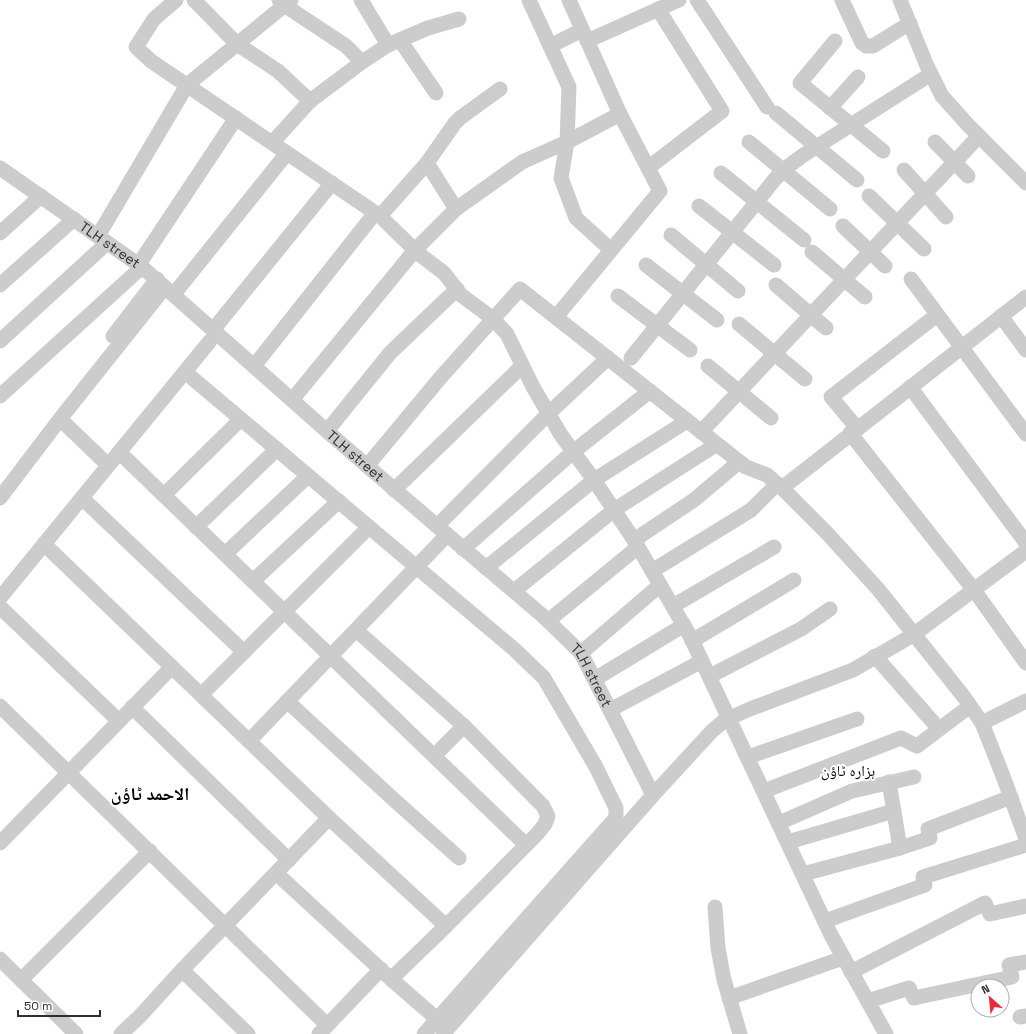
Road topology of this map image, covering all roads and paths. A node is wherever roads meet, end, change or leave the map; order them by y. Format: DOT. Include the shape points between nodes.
graph roads {
  1 [pos="194,0"];
  2 [pos="361,0"];
  3 [pos="529,0"];
  4 [pos="568,0"];
  5 [pos="679,0"];
  6 [pos="697,0"];
  7 [pos="842,0"];
  8 [pos="900,0"];
  9 [pos="285,2"];
  10 [pos="166,3"];
  11 [pos="658,10"];
  12 [pos="460,19"];
  13 [pos="910,23"];
  14 [pos="584,35"];
  15 [pos="835,41"];
  16 [pos="394,43"];
  17 [pos="237,44"];
  18 [pos="550,46"];
  19 [pos="362,62"];
  20 [pos="931,74"];
  21 [pos="858,78"];
  22 [pos="187,85"];
  23 [pos="500,89"];
  24 [pos="436,93"];
  25 [pos="310,101"];
  26 [pos="830,108"];
  27 [pos="620,114"];
  28 [pos="236,118"];
  29 [pos="851,125"];
  30 [pos="980,136"];
  31 [pos="566,142"];
  32 [pos="749,142"];
  33 [pos="934,142"];
  34 [pos="272,143"];
  35 [pos="817,147"];
  36 [pos="882,152"];
  37 [pos="287,153"];
  38 [pos="427,163"];
  39 [pos="954,163"];
  40 [pos="648,168"];
  41 [pos="904,170"];
  42 [pos="784,171"];
  43 [pos="721,173"];
  44 [pos="3,174"];
  45 [pos="968,176"];
  46 [pos="857,180"];
  47 [pos="332,183"];
  48 [pos="1026,183"];
  49 [pos="925,194"];
  50 [pos="41,196"];
  51 [pos="869,196"];
  52 [pos="757,202"];
  53 [pos="699,206"];
  54 [pos="456,209"];
  55 [pos="830,209"];
  56 [pos="378,215"];
  57 [pos="946,217"];
  58 [pos="74,219"];
  59 [pos="897,223"];
  60 [pos="844,226"];
  61 [pos="733,232"];
  62 [pos="0,233"];
  63 [pos="671,235"];
  64 [pos="103,239"];
  65 [pos="804,240"];
  66 [pos="924,249"];
  67 [pos="415,250"];
  68 [pos="611,250"];
  69 [pos="812,252"];
  70 [pos="870,252"];
  71 [pos="646,265"];
  72 [pos="706,265"];
  73 [pos="774,265"];
  74 [pos="140,266"];
  75 [pos="885,266"];
  76 [pos="911,279"];
  77 [pos="845,280"];
  78 [pos="0,285"];
  79 [pos="776,285"];
  80 [pos="165,287"];
  81 [pos="457,289"];
  82 [pos="738,291"];
  83 [pos="683,294"];
  84 [pos="618,296"];
  85 [pos="865,297"];
  86 [pos="1026,297"];
  87 [pos="811,315"];
  88 [pos="937,315"];
  89 [pos="1002,316"];
  90 [pos="556,317"];
  91 [pos="492,318"];
  92 [pos="717,320"];
  93 [pos="739,324"];
  94 [pos="657,325"];
  95 [pos="826,328"];
  96 [pos="212,335"];
  97 [pos="0,341"];
  98 [pos="961,348"];
  99 [pos="690,350"];
  100 [pos="1026,350"];
  101 [pos="774,354"];
  102 [pos="608,358"];
  103 [pos="631,358"];
  104 [pos="254,366"];
  105 [pos="522,366"];
  106 [pos="708,366"];
  107 [pos="184,372"];
  108 [pos="805,379"];
  109 [pos="910,387"];
  110 [pos="650,391"];
  111 [pos="739,392"];
  112 [pos="0,396"];
  113 [pos="292,400"];
  114 [pos="548,414"];
  115 [pos="771,418"];
  116 [pos="60,419"];
  117 [pos="241,419"];
  118 [pos="687,421"];
  119 [pos="854,430"];
  120 [pos="327,431"];
  121 [pos="701,432"];
  122 [pos="1026,434"];
  123 [pos="717,444"];
  124 [pos="277,449"];
  125 [pos="119,452"];
  126 [pos="573,452"];
  127 [pos="739,462"];
  128 [pos="108,465"];
  129 [pos="367,466"];
  130 [pos="308,476"];
  131 [pos="594,480"];
  132 [pos="0,481"];
  133 [pos="779,486"];
  134 [pos="394,490"];
  135 [pos="164,495"];
  136 [pos="0,498"];
  137 [pos="82,498"];
  138 [pos="338,501"];
  139 [pos="614,510"];
  140 [pos="196,527"];
  141 [pos="369,527"];
  142 [pos="442,531"];
  143 [pos="636,543"];
  144 [pos="1026,543"];
  145 [pos="44,544"];
  146 [pos="774,547"];
  147 [pos="463,549"];
  148 [pos="1026,551"];
  149 [pos="225,554"];
  150 [pos="417,568"];
  151 [pos="486,568"];
  152 [pos="652,571"];
  153 [pos="794,580"];
  154 [pos="253,581"];
  155 [pos="660,585"];
  156 [pos="974,590"];
  157 [pos="514,591"];
  158 [pos="0,598"];
  159 [pos="672,606"];
  160 [pos="830,609"];
  161 [pos="284,612"];
  162 [pos="2,613"];
  163 [pos="548,621"];
  164 [pos="684,625"];
  165 [pos="356,630"];
  166 [pos="913,634"];
  167 [pos="692,641"];
  168 [pos="244,652"];
  169 [pos="582,653"];
  170 [pos="331,656"];
  171 [pos="875,656"];
  172 [pos="702,661"];
  173 [pos="1026,663"];
  174 [pos="172,667"];
  175 [pos="710,676"];
  176 [pos="595,679"];
  177 [pos="201,695"];
  178 [pos="287,701"];
  179 [pos="1026,701"];
  180 [pos="0,706"];
  181 [pos="970,706"];
  182 [pos="132,707"];
  183 [pos="610,710"];
  184 [pos="730,718"];
  185 [pos="857,719"];
  186 [pos="119,721"];
  187 [pos="982,723"];
  188 [pos="464,726"];
  189 [pos="939,729"];
  190 [pos="249,741"];
  191 [pos="434,756"];
  192 [pos="748,757"];
  193 [pos="69,772"];
  194 [pos="914,777"];
  195 [pos="889,782"];
  196 [pos="764,791"];
  197 [pos="653,795"];
  198 [pos="1011,797"];
  199 [pos="894,810"];
  200 [pos="329,818"];
  201 [pos="779,823"];
  202 [pos="1026,839"];
  203 [pos="0,842"];
  204 [pos="788,842"];
  205 [pos="526,844"];
  206 [pos="1026,845"];
  207 [pos="900,848"];
  208 [pos="150,851"];
  209 [pos="459,858"];
  210 [pos="289,860"];
  211 [pos="276,873"];
  212 [pos="803,874"];
  213 [pos="1026,906"];
  214 [pos="716,907"];
  215 [pos="825,921"];
  216 [pos="225,925"];
  217 [pos="446,926"];
  218 [pos="843,958"];
  219 [pos="0,959"];
  220 [pos="1026,962"];
  221 [pos="182,970"];
  222 [pos="851,972"];
  223 [pos="386,974"];
  224 [pos="1008,978"];
  225 [pos="21,980"];
  226 [pos="970,987"];
  227 [pos="729,998"];
  228 [pos="868,1001"];
  229 [pos="437,1019"];
  230 [pos="323,1030"];
  231 [pos="76,1034"];
  232 [pos="121,1034"];
  233 [pos="248,1034"];
  234 [pos="424,1034"];
  235 [pos="443,1034"];
  236 [pos="740,1034"];
  237 [pos="886,1034"];
  1 -- 17 [label="street"];
  2 -- 16 [label="street"];
  3 -- 18 [label="street"];
  4 -- 14 [label="street"];
  5 -- 11 [label="street"];
  6 -- 35 [label="street" via="771,110"];
  7 -- 13 [label="street" via="862,43 866,46 873,46"];
  8 -- 13 [label="street"];
  9 -- 17 [label="street"];
  9 -- 19 [label="street" via="346,46"];
  10 -- 22 [label="street" via="136,48"];
  11 -- 14 [label="street"];
  11 -- 40 [label="street" via="722,111"];
  12 -- 16 [label="street" via="428,28"];
  13 -- 20 [label="street"];
  14 -- 18 [label="street"];
  14 -- 27 [label="street"];
  15 -- 26 [label="street" via="800,83"];
  16 -- 19 [label="street"];
  16 -- 24 [label="street"];
  17 -- 22 [label="street"];
  17 -- 25 [label="street" via="278,71"];
  18 -- 31 [label="street" via="569,87"];
  19 -- 25 [label="street"];
  20 -- 29 [label="street"];
  20 -- 30 [label="street" via="942,96"];
  21 -- 26 [label="street"];
  22 -- 28 [label="street"];
  22 -- 64 [label="street"];
  23 -- 38 [label="street" via="455,123"];
  25 -- 34 [label="street"];
  26 -- 29 [label="street"];
  27 -- 31 [label="street"];
  27 -- 40 [label="street"];
  28 -- 34 [label="street"];
  28 -- 74 [label="street"];
  29 -- 35 [label="street"];
  29 -- 36 [label="street"];
  30 -- 39 [label="street"];
  30 -- 48 [label="street"];
  31 -- 54 [label="street" via="522,162"];
  31 -- 68 [label="street" via="561,178 576,218"];
  32 -- 42 [label="street"];
  33 -- 39 [label="street"];
  34 -- 37 [label="street"];
  35 -- 42 [label="street"];
  35 -- 46 [label="street"];
  37 -- 47 [label="street"];
  37 -- 80 [label="street"];
  38 -- 54 [label="street"];
  38 -- 56 [label="street"];
  39 -- 45 [label="street"];
  39 -- 49 [label="street"];
  40 -- 68 [label="street" via="660,191"];
  41 -- 49 [label="street"];
  42 -- 52 [label="street"];
  42 -- 55 [label="street"];
  43 -- 52 [label="street"];
  44 -- 50 [label="street, TLH street"];
  47 -- 56 [label="street"];
  47 -- 96 [label="street"];
  49 -- 57 [label="street"];
  49 -- 59 [label="street"];
  50 -- 58 [label="street, TLH street"];
  50 -- 62 [label="street"];
  51 -- 59 [label="street"];
  52 -- 61 [label="street"];
  52 -- 65 [label="street"];
  53 -- 61 [label="street"];
  54 -- 67 [label="street"];
  56 -- 67 [label="street"];
  56 -- 104 [label="street"];
  58 -- 64 [label="street, TLH street"];
  58 -- 78 [label="street"];
  59 -- 66 [label="street"];
  59 -- 70 [label="street"];
  60 -- 70 [label="street"];
  61 -- 72 [label="street"];
  61 -- 73 [label="street"];
  63 -- 72 [label="street"];
  64 -- 74 [label="street, TLH street"];
  64 -- 97 [label="street"];
  67 -- 81 [label="street" via="444,273"];
  67 -- 113 [label="street"];
  68 -- 90 [label="street"];
  69 -- 77 [label="street"];
  70 -- 75 [label="street"];
  70 -- 77 [label="street"];
  71 -- 83 [label="street"];
  72 -- 82 [label="street"];
  72 -- 83 [label="street"];
  74 -- 80 [label="street, TLH street"];
  74 -- 112 [label="street"];
  76 -- 88 [label="street"];
  77 -- 85 [label="street"];
  77 -- 87 [label="street"];
  79 -- 87 [label="street"];
  80 -- 96 [label="street, TLH street"];
  80 -- 116 [label="street"];
  80 -- 132 [label="street"];
  81 -- 91 [label="street" via="461,295"];
  81 -- 120 [label="street" via="390,353"];
  83 -- 92 [label="street"];
  83 -- 94 [label="street"];
  84 -- 94 [label="street"];
  86 -- 89 [label="street"];
  87 -- 95 [label="street"];
  87 -- 101 [label="street"];
  88 -- 98 [label="street"];
  88 -- 119 [label="street" via="831,397"];
  89 -- 98 [label="street"];
  89 -- 100 [label="street"];
  90 -- 91 [label="street" via="520,289"];
  90 -- 102 [label="street"];
  91 -- 105 [label="street" via="507,334"];
  91 -- 129 [label="street"];
  93 -- 101 [label="street"];
  94 -- 99 [label="street"];
  94 -- 103 [label="street"];
  96 -- 104 [label="street, TLH street"];
  96 -- 107 [label="street"];
  98 -- 109 [label="street"];
  98 -- 122 [label="street"];
  101 -- 108 [label="street"];
  101 -- 111 [label="street"];
  102 -- 110 [label="street"];
  102 -- 114 [label="street"];
  104 -- 113 [label="street, TLH street"];
  105 -- 114 [label="street"];
  105 -- 134 [label="street"];
  106 -- 111 [label="street"];
  107 -- 117 [label="street"];
  107 -- 125 [label="street"];
  109 -- 119 [label="street"];
  109 -- 144 [label="street"];
  110 -- 118 [label="street"];
  110 -- 126 [label="street"];
  111 -- 115 [label="street"];
  111 -- 121 [label="street"];
  113 -- 120 [label="street, TLH street"];
  114 -- 126 [label="street"];
  114 -- 142 [label="street"];
  116 -- 128 [label="street"];
  116 -- 136 [label="street"];
  117 -- 124 [label="street"];
  117 -- 135 [label="street"];
  118 -- 121 [label="street"];
  118 -- 131 [label="street"];
  119 -- 133 [label="street"];
  119 -- 156 [label="street"];
  120 -- 129 [label="street, TLH street"];
  121 -- 123 [label="street"];
  123 -- 127 [label="street"];
  123 -- 139 [label="street"];
  124 -- 130 [label="street"];
  124 -- 140 [label="street"];
  125 -- 128 [label="street"];
  125 -- 135 [label="street"];
  126 -- 131 [label="street"];
  126 -- 147 [label="street"];
  127 -- 133 [label="street" via="767,475"];
  127 -- 143 [label="street" via="694,500"];
  128 -- 137 [label="street"];
  129 -- 134 [label="street, TLH street"];
  130 -- 138 [label="street"];
  130 -- 149 [label="street"];
  131 -- 139 [label="street"];
  131 -- 151 [label="street"];
  133 -- 152 [label="street" via="751,510"];
  133 -- 166 [label="street" via="826,532 878,589"];
  134 -- 142 [label="street, TLH street"];
  135 -- 140 [label="street"];
  137 -- 145 [label="street"];
  137 -- 168 [label="street"];
  138 -- 141 [label="street"];
  138 -- 154 [label="street"];
  139 -- 143 [label="street"];
  139 -- 157 [label="street"];
  140 -- 149 [label="street"];
  141 -- 150 [label="street"];
  141 -- 161 [label="street"];
  142 -- 147 [label="street, TLH street"];
  142 -- 150 [label="street"];
  143 -- 152 [label="street"];
  143 -- 163 [label="street"];
  145 -- 158 [label="street"];
  145 -- 174 [label="street"];
  146 -- 159 [label="street"];
  147 -- 151 [label="street, TLH street"];
  148 -- 156 [label="street"];
  149 -- 154 [label="street"];
  150 -- 165 [label="street"];
  150 -- 229 [label="street" via="515,650 544,678 596,767 616,812 614,820"];
  151 -- 157 [label="street, TLH street"];
  152 -- 155 [label="street"];
  153 -- 167 [label="street"];
  154 -- 161 [label="street"];
  155 -- 159 [label="street"];
  155 -- 169 [label="street"];
  156 -- 166 [label="street"];
  156 -- 173 [label="street"];
  157 -- 163 [label="street, TLH street"];
  159 -- 164 [label="street"];
  160 -- 175 [label="street" via="801,629"];
  161 -- 168 [label="street"];
  161 -- 170 [label="street"];
  162 -- 186 [label="street"];
  163 -- 169 [label="street, TLH street"];
  164 -- 167 [label="street"];
  164 -- 176 [label="street"];
  165 -- 170 [label="street"];
  165 -- 188 [label="street"];
  166 -- 171 [label="street"];
  166 -- 181 [label="street"];
  167 -- 172 [label="street"];
  168 -- 177 [label="street"];
  169 -- 176 [label="street, TLH street"];
  170 -- 178 [label="street"];
  170 -- 191 [label="street"];
  171 -- 184 [label="street" via="853,670"];
  171 -- 189 [label="street"];
  172 -- 175 [label="street"];
  172 -- 183 [label="street"];
  174 -- 177 [label="street"];
  174 -- 182 [label="street"];
  175 -- 184 [label="street"];
  176 -- 183 [label="street, TLH street"];
  177 -- 190 [label="street"];
  178 -- 190 [label="street"];
  178 -- 209 [label="street"];
  179 -- 187 [label="street"];
  180 -- 193 [label="street"];
  181 -- 187 [label="street"];
  181 -- 189 [label="street"];
  182 -- 186 [label="street"];
  182 -- 210 [label="street"];
  183 -- 197 [label="street, TLH street"];
  184 -- 192 [label="street"];
  184 -- 197 [label="street" via="712,731"];
  185 -- 192 [label="street"];
  186 -- 193 [label="street"];
  187 -- 198 [label="street"];
  188 -- 191 [label="street"];
  188 -- 205 [label="street" via="544,806 548,816 545,824"];
  189 -- 196 [label="street" via="917,746 900,738"];
  190 -- 200 [label="street"];
  191 -- 205 [label="street"];
  192 -- 196 [label="street"];
  193 -- 203 [label="street"];
  193 -- 208 [label="street"];
  194 -- 195 [label="street"];
  195 -- 199 [label="street"];
  195 -- 201 [label="street" via="852,791"];
  196 -- 201 [label="street"];
  197 -- 235 [label="street"];
  198 -- 202 [label="street"];
  198 -- 207 [label="street" via="928,829 930,838"];
  199 -- 204 [label="street"];
  199 -- 207 [label="street"];
  200 -- 210 [label="street"];
  200 -- 217 [label="street"];
  201 -- 204 [label="street"];
  204 -- 212 [label="street"];
  205 -- 217 [label="street"];
  206 -- 215 [label="street" via="924,877 925,885"];
  207 -- 212 [label="street"];
  208 -- 216 [label="street"];
  208 -- 225 [label="street"];
  210 -- 211 [label="street"];
  211 -- 216 [label="street"];
  211 -- 223 [label="street"];
  212 -- 215 [label="street"];
  213 -- 222 [label="street" via="990,914 985,903"];
  214 -- 227 [label="street" via="718,948"];
  215 -- 218 [label="street"];
  216 -- 221 [label="street"];
  216 -- 230 [label="street"];
  217 -- 223 [label="street"];
  218 -- 222 [label="street"];
  218 -- 227 [label="street"];
  219 -- 225 [label="street"];
  220 -- 224 [label="street" via="1009,965 1012,977"];
  221 -- 232 [label="street"];
  221 -- 233 [label="street"];
  222 -- 228 [label="street"];
  223 -- 229 [label="street"];
  223 -- 230 [label="street"];
  225 -- 231 [label="street"];
  226 -- 228 [label="street" via="914,998 909,988"];
  227 -- 236 [label="street"];
  228 -- 237 [label="street"];
  229 -- 234 [label="street"];
}
